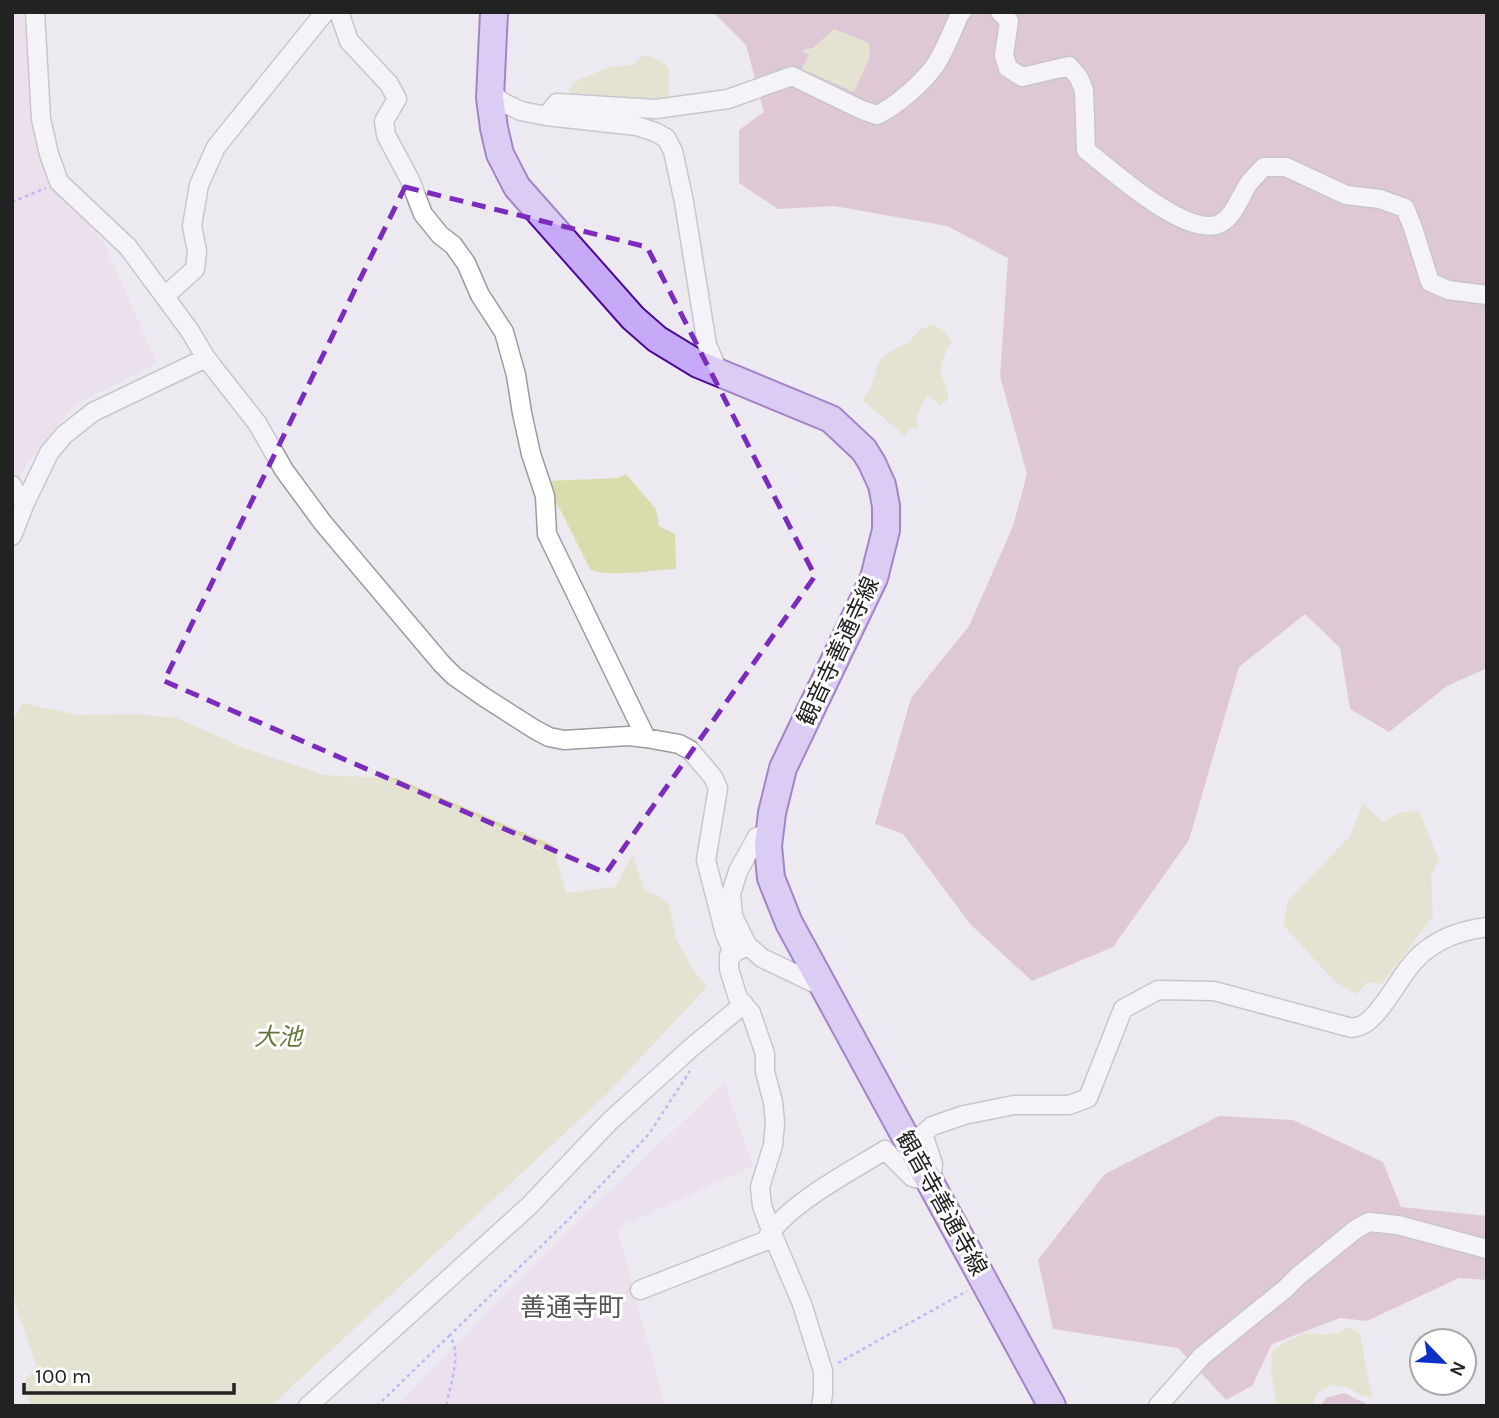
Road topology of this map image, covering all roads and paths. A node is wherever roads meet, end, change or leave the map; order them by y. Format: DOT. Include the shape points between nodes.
graph roads {
  1 [pos="35,12"];
  2 [pos="325,12"];
  3 [pos="339,12"];
  4 [pos="494,12"];
  5 [pos="962,12"];
  6 [pos="1000,12"];
  7 [pos="490,90"];
  8 [pos="546,116"];
  9 [pos="59,182"];
  10 [pos="12,202"];
  11 [pos="1487,295"];
  12 [pos="165,296"];
  13 [pos="206,358"];
  14 [pos="719,373"];
  15 [pos="12,485"];
  16 [pos="25,503"];
  17 [pos="12,536"];
  18 [pos="646,738"];
  19 [pos="770,832"];
  20 [pos="1487,928"];
  21 [pos="741,949"];
  22 [pos="825,988"];
  23 [pos="744,1004"];
  24 [pos="693,1066"];
  25 [pos="931,1182"];
  26 [pos="771,1231"];
  27 [pos="1487,1249"];
  28 [pos="985,1281"];
  29 [pos="640,1290"];
  30 [pos="449,1335"];
  31 [pos="823,1371"];
  32 [pos="308,1406"];
  33 [pos="377,1406"];
  34 [pos="446,1406"];
  35 [pos="821,1406"];
  36 [pos="1052,1406"];
  37 [pos="1158,1406"];
  1 -- 9 [label="street" via="41,119"];
  2 -- 12 [label="street" via="216,147 199,185 191,226 197,251 195,269"];
  3 -- 18 [label="street" via="349,41 397,99 384,121 386,135 424,214 466,263 504,332 530,453 545,496 547,534"];
  4 -- 7 [label="main road, 観音寺善通寺線"];
  5 -- 8 [label="street" via="930,73 877,115 792,76 728,99 656,109 557,103"];
  6 -- 11 [label="street" via="1009,21 1004,55 1008,68 1022,77 1069,66 1084,90 1086,150 1161,208 1190,223 1220,224 1264,167 1286,167 1346,195 1405,208 1430,282 1448,290"];
  7 -- 8 [label="street" via="521,111"];
  7 -- 14 [label="main road, 観音寺善通寺線" via="500,154 517,187 633,318 657,339"];
  8 -- 14 [label="street" via="637,126 666,138 684,202 707,345"];
  9 -- 10 [label="path"];
  9 -- 12 [label="street" via="128,247"];
  12 -- 13 [label="street"];
  13 -- 16 [label="street" via="93,412 64,435 49,453"];
  13 -- 18 [label="street" via="323,523 454,676 549,737"];
  14 -- 19 [label="main road, 観音寺善通寺線" via="831,419 864,450 882,485 886,506 886,530 874,579 783,768"];
  15 -- 16 [label="street"];
  16 -- 17 [label="street"];
  18 -- 21 [label="street" via="690,750 718,788 706,860 725,934"];
  19 -- 21 [label="street" via="757,837 731,894"];
  19 -- 22 [label="main road, 観音寺善通寺線" via="771,877 789,923"];
  20 -- 25 [label="street" via="1468,930 1424,950 1365,1024 1352,1028 1214,991 1158,990 1123,1009 1088,1098 1069,1105 1014,1105 932,1126 923,1134 933,1164"];
  21 -- 22 [label="street"];
  21 -- 23 [label="street" via="729,956 729,969"];
  22 -- 25 [label="main road, 観音寺善通寺線"];
  23 -- 26 [label="street" via="765,1054 773,1102 773,1145 760,1187"];
  23 -- 32 [label="street" via="611,1121 528,1206"];
  24 -- 30 [label="path" via="649,1134"];
  25 -- 26 [label="street" via="912,1177 885,1150 800,1204"];
  25 -- 28 [label="main road, 観音寺善通寺線"];
  26 -- 29 [label="street" via="765,1241"];
  26 -- 31 [label="street" via="802,1304"];
  27 -- 37 [label="street" via="1398,1225 1369,1222 1202,1356"];
  28 -- 31 [label="path"];
  28 -- 36 [label="main road, 観音寺善通寺線"];
  30 -- 33 [label="path"];
  30 -- 34 [label="path" via="456,1355"];
  31 -- 35 [label="street"];
}
